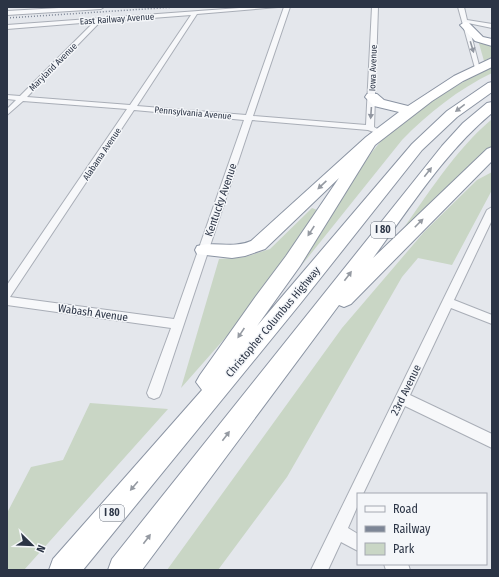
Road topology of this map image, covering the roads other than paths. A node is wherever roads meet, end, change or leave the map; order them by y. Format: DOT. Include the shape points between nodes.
graph roads {
  1 [pos="101,7"];
  2 [pos="274,7"];
  3 [pos="287,7"];
  4 [pos="375,7"];
  5 [pos="461,7"];
  6 [pos="67,8"];
  7 [pos="7,14"];
  8 [pos="195,14"];
  9 [pos="98,21"];
  10 [pos="465,23"];
  11 [pos="492,26"];
  12 [pos="7,27"];
  13 [pos="492,43"];
  14 [pos="488,66"];
  15 [pos="492,86"];
  16 [pos="7,97"];
  17 [pos="372,97"];
  18 [pos="22,98"];
  19 [pos="492,106"];
  20 [pos="133,108"];
  21 [pos="408,110"];
  22 [pos="7,113"];
  23 [pos="249,118"];
  24 [pos="373,133"];
  25 [pos="492,152"];
  26 [pos="492,210"];
  27 [pos="482,232"];
  28 [pos="492,235"];
  29 [pos="204,250"];
  30 [pos="7,294"];
  31 [pos="294,299"];
  32 [pos="7,301"];
  33 [pos="448,302"];
  34 [pos="492,320"];
  35 [pos="178,324"];
  36 [pos="282,362"];
  37 [pos="154,393"];
  38 [pos="402,398"];
  39 [pos="492,441"];
  40 [pos="159,456"];
  41 [pos="338,531"];
  42 [pos="357,542"];
  43 [pos="64,570"];
  44 [pos="124,570"];
  45 [pos="319,570"];
  1 -- 6 [label="street"];
  2 -- 8 [label="street, East Railway Avenue"];
  3 -- 23 [label="street, Kentucky Avenue"];
  4 -- 17 [label="street, Iowa Avenue"];
  5 -- 10 [label="street"];
  6 -- 7 [label="street"];
  8 -- 9 [label="street, East Railway Avenue"];
  8 -- 20 [label="street, Alabama Avenue"];
  9 -- 12 [label="street, East Railway Avenue"];
  9 -- 18 [label="street, Maryland Avenue"];
  10 -- 11 [label="street"];
  10 -- 13 [label="highway" via="479,39"];
  10 -- 14 [label="street, one-way"];
  14 -- 21 [label="highway"];
  14 -- 31 [label="highway" via="425,123 303,272"];
  15 -- 31 [label="highway, Christopher Columbus Highway / I 80, one-way" via="452,114 421,143"];
  16 -- 18 [label="street, Pennsylvania Avenue"];
  17 -- 21 [label="highway" via="379,103"];
  17 -- 24 [label="street, Iowa Avenue, one-way"];
  18 -- 20 [label="street, Pennsylvania Avenue"];
  18 -- 22 [label="street, Maryland Avenue"];
  36 -- 19 [label="highway, I 80, one-way" via="446,149"];
  20 -- 23 [label="street, Pennsylvania Avenue"];
  20 -- 30 [label="street, Alabama Avenue"];
  21 -- 24 [label="highway"];
  23 -- 24 [label="street, Pennsylvania Avenue"];
  23 -- 29 [label="street, Kentucky Avenue"];
  24 -- 29 [label="highway, one-way" via="258,244 245,251"];
  24 -- 40 [label="highway, one-way" via="292,261"];
  36 -- 25 [label="highway, one-way"];
  26 -- 27 [label="street, 23rd Avenue"];
  27 -- 28 [label="street"];
  27 -- 33 [label="street, 23rd Avenue"];
  29 -- 35 [label="street, Kentucky Avenue"];
  31 -- 40 [label="highway, Christopher Columbus Highway / I 80"];
  32 -- 35 [label="street, Wabash Avenue"];
  33 -- 34 [label="street"];
  33 -- 38 [label="street, 23rd Avenue"];
  35 -- 37 [label="street, Kentucky Avenue"];
  44 -- 36 [label="highway, I 80, one-way"];
  38 -- 39 [label="street"];
  38 -- 41 [label="street, 23rd Avenue"];
  40 -- 43 [label="highway, Christopher Columbus Highway / I 80, one-way"];
  41 -- 42 [label="street"];
  41 -- 45 [label="street, 23rd Avenue"];
}
